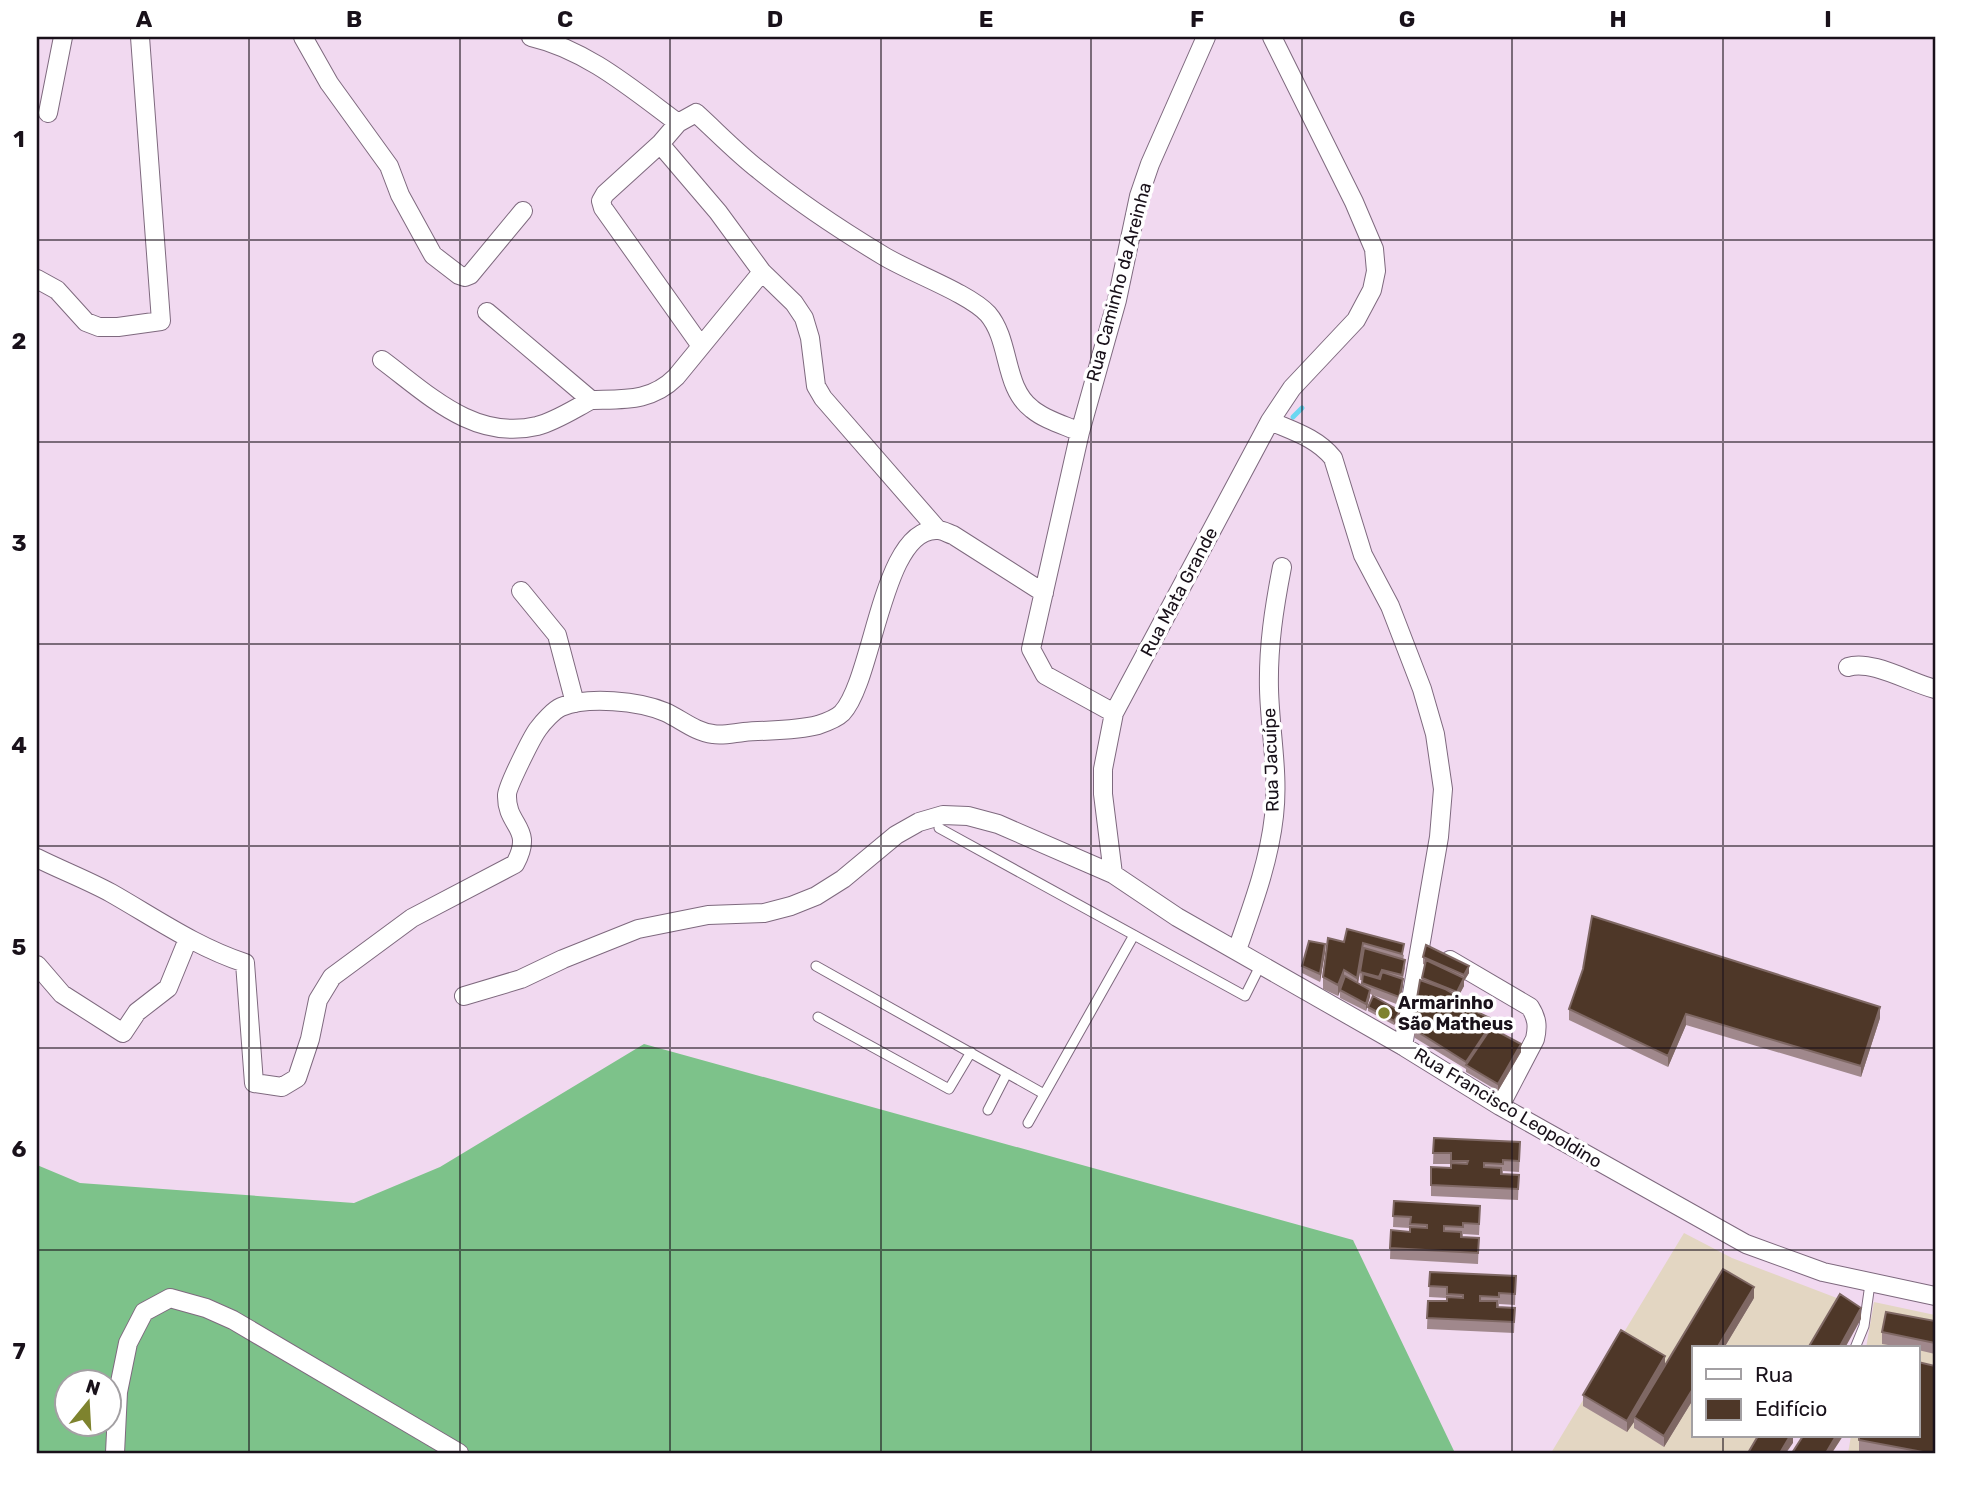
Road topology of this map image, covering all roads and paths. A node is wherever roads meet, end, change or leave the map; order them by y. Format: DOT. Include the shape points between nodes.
graph roads {
  1 [pos="63,37"];
  2 [pos="140,37"];
  3 [pos="303,37"];
  4 [pos="531,37"];
  5 [pos="1206,37"];
  6 [pos="1272,37"];
  7 [pos="48,113"];
  8 [pos="678,123"];
  9 [pos="660,144"];
  10 [pos="523,211"];
  11 [pos="762,272"];
  12 [pos="37,279"];
  13 [pos="486,312"];
  14 [pos="701,346"];
  15 [pos="382,360"];
  16 [pos="591,400"];
  17 [pos="1270,421"];
  18 [pos="1080,432"];
  19 [pos="938,530"];
  20 [pos="1282,567"];
  21 [pos="521,591"];
  22 [pos="1044,593"];
  23 [pos="1848,667"];
  24 [pos="1935,689"];
  25 [pos="575,703"];
  26 [pos="1114,713"];
  27 [pos="939,828"];
  28 [pos="37,858"];
  29 [pos="1112,874"];
  30 [pos="1134,935"];
  31 [pos="188,939"];
  32 [pos="1419,942"];
  33 [pos="1237,950"];
  34 [pos="1261,964"];
  35 [pos="37,965"];
  36 [pos="816,966"];
  37 [pos="464,996"];
  38 [pos="818,1017"];
  39 [pos="1403,1046"];
  40 [pos="971,1052"];
  41 [pos="1007,1073"];
  42 [pos="1044,1094"];
  43 [pos="1500,1106"];
  44 [pos="988,1110"];
  45 [pos="1028,1123"];
  46 [pos="1870,1284"];
  47 [pos="1935,1296"];
  48 [pos="1856,1346"];
  49 [pos="115,1453"];
  50 [pos="459,1453"];
  1 -- 7 [label="street"];
  2 -- 12 [label="street" via="160,321 99,327 86,322 57,290"];
  3 -- 10 [label="street" via="329,83 389,166 433,255 459,275 471,275"];
  4 -- 8 [label="street" via="600,66"];
  5 -- 18 [label="street, Rua Caminho da Areinha" via="1139,197 1117,300"];
  6 -- 17 [label="street, Rua Mata Grande" via="1354,202 1374,249 1376,271 1356,320 1292,388"];
  8 -- 9 [label="street"];
  8 -- 18 [label="street" via="696,113 758,170 825,220 986,312 1000,333 1024,402"];
  9 -- 11 [label="street"];
  9 -- 14 [label="street" via="601,201"];
  11 -- 14 [label="street"];
  11 -- 19 [label="street" via="804,318 822,397"];
  13 -- 16 [label="street"];
  14 -- 16 [label="street" via="665,389 645,397"];
  15 -- 16 [label="street" via="449,410 478,424 509,429 538,426"];
  17 -- 26 [label="street, Rua Mata Grande"];
  17 -- 32 [label="street, Rua Francisco Leopoldino" via="1313,439 1333,458 1363,555 1390,606 1435,734 1443,789"];
  18 -- 22 [label="street, Rua Caminho da Areinha"];
  19 -- 22 [label="street"];
  19 -- 25 [label="street" via="907,545 893,569 864,664 841,715 817,725 713,735 650,706"];
  20 -- 33 [label="street, Rua Jacuípe" via="1269,656 1274,817 1266,862"];
  21 -- 25 [label="street" via="557,635"];
  22 -- 26 [label="street, Rua Caminho da Areinha" via="1031,649 1045,675"];
  23 -- 24 [label="street" via="1867,664"];
  25 -- 31 [label="street" via="559,708 538,728 507,793 523,849 515,864 412,918 332,977 318,1000 297,1079 282,1087 254,1083 245,963"];
  26 -- 29 [label="street, Rua Mata Grande" via="1103,769"];
  27 -- 30 [label="lane"];
  28 -- 31 [label="street" via="108,891"];
  29 -- 33 [label="street"];
  29 -- 37 [label="street" via="998,824 968,816 943,816 896,835 843,879 792,906 764,913 708,915 638,929 522,979"];
  30 -- 34 [label="lane" via="1245,996"];
  30 -- 42 [label="lane"];
  31 -- 35 [label="street" via="168,988 137,1012 123,1033 62,995"];
  32 -- 39 [label="street, Rua Francisco Leopoldino"];
  32 -- 43 [label="street" via="1530,1007 1536,1017 1535,1038"];
  33 -- 34 [label="street"];
  34 -- 39 [label="street"];
  36 -- 40 [label="lane"];
  38 -- 40 [label="lane" via="949,1090"];
  39 -- 43 [label="street, Rua Francisco Leopoldino"];
  40 -- 41 [label="lane"];
  41 -- 42 [label="lane"];
  41 -- 44 [label="lane"];
  42 -- 45 [label="lane"];
  43 -- 46 [label="street, Rua Francisco Leopoldino" via="1746,1244 1798,1265"];
  46 -- 47 [label="street, Rua Francisco Leopoldino"];
  46 -- 48 [label="lane" via="1864,1326"];
  49 -- 50 [label="street" via="118,1392 128,1343 144,1312 170,1298 233,1320"];
}
